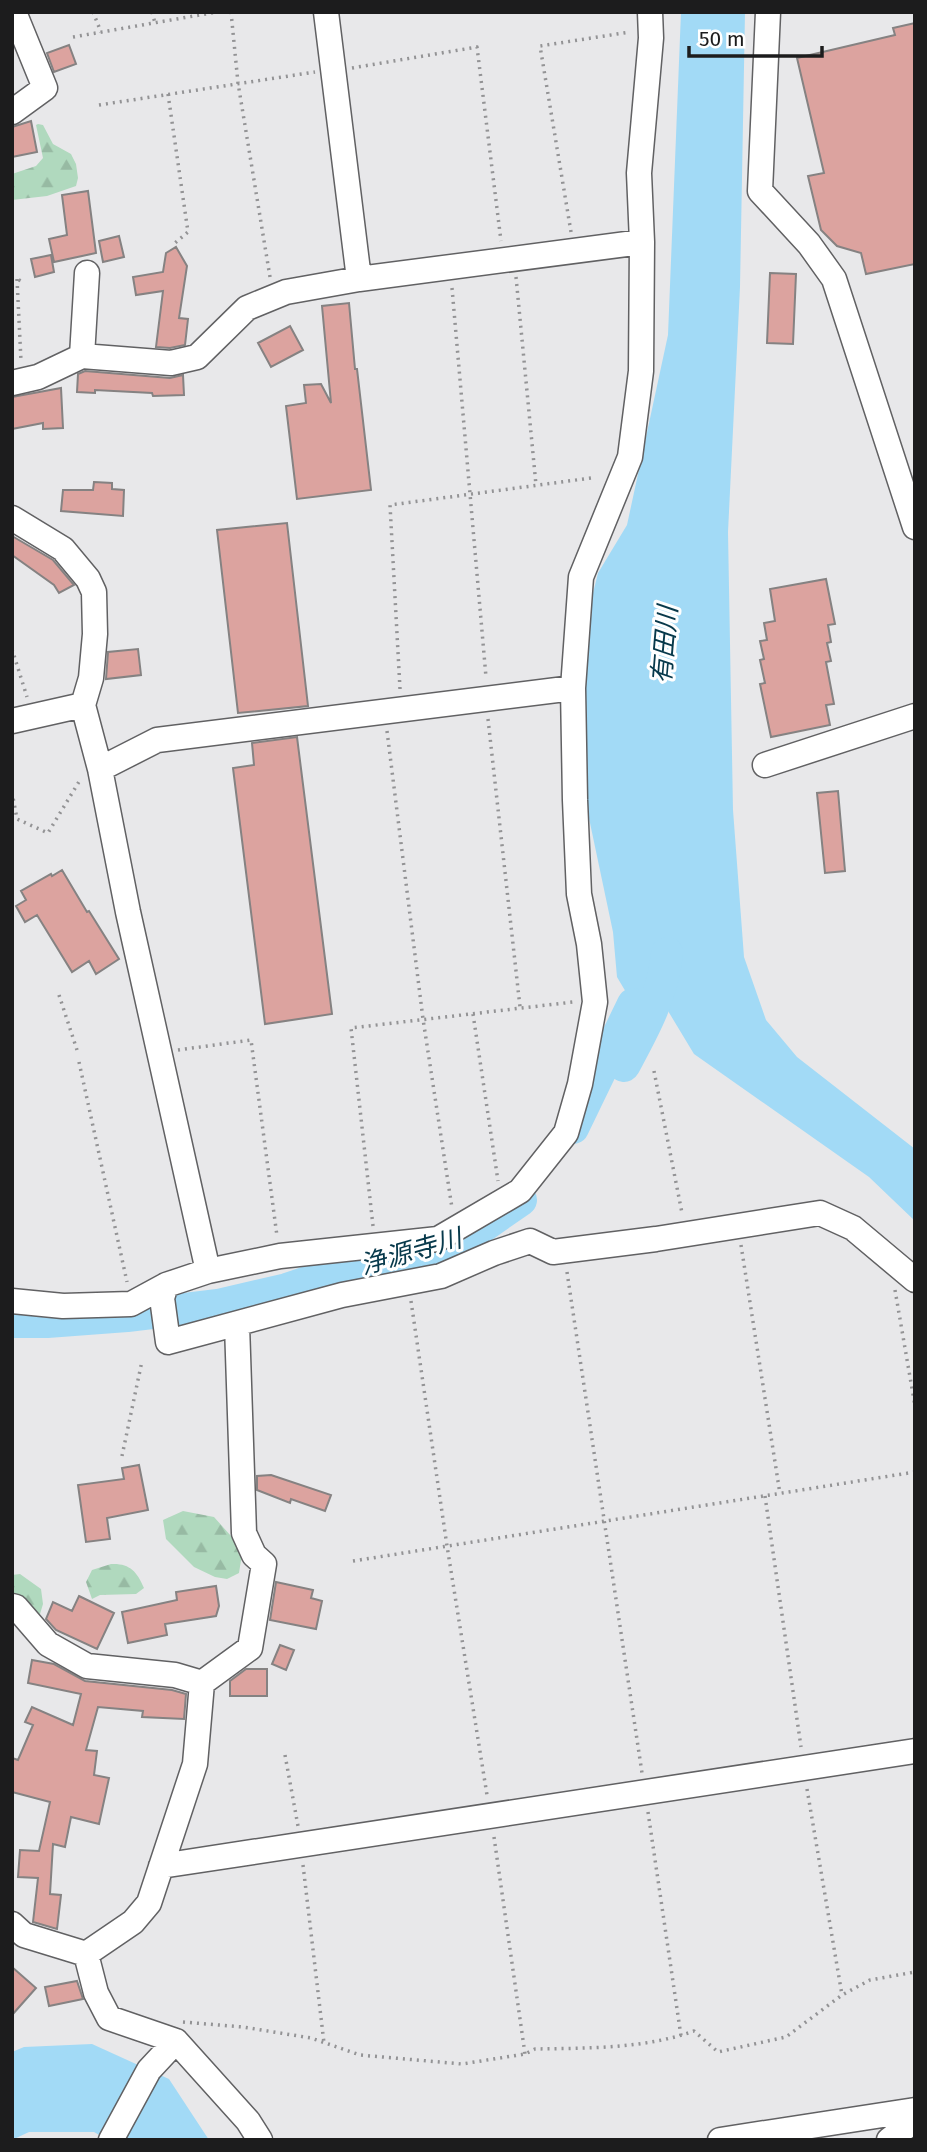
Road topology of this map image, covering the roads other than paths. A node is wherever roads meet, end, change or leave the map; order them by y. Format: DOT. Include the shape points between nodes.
graph roads {
  1 [pos="14,12"];
  2 [pos="326,12"];
  3 [pos="768,12"];
  4 [pos="644,22"];
  5 [pos="12,112"];
  6 [pos="642,242"];
  7 [pos="87,273"];
  8 [pos="359,279"];
  9 [pos="82,356"];
  10 [pos="18,382"];
  11 [pos="12,518"];
  12 [pos="915,527"];
  13 [pos="573,688"];
  14 [pos="83,705"];
  15 [pos="21,713"];
  16 [pos="915,716"];
  17 [pos="765,765"];
  18 [pos="92,772"];
  19 [pos="208,1271"];
  20 [pos="915,1280"];
  21 [pos="164,1292"];
  22 [pos="12,1301"];
  23 [pos="237,1325"];
  24 [pos="12,1606"];
  25 [pos="202,1683"];
  26 [pos="915,1751"];
  27 [pos="161,1867"];
  28 [pos="12,1924"];
  29 [pos="86,1954"];
  30 [pos="178,2031"];
  31 [pos="915,2110"];
  32 [pos="915,2120"];
  33 [pos="111,2140"];
  34 [pos="260,2140"];
  35 [pos="720,2140"];
  36 [pos="889,2140"];
  1 -- 5 [label="street" via="45,88"];
  2 -- 8 [label="street"];
  3 -- 12 [label="street" via="760,191 834,279"];
  4 -- 6 [label="street" via="651,38 639,173"];
  6 -- 8 [label="street"];
  6 -- 13 [label="street" via="641,371 630,457 581,577"];
  7 -- 9 [label="street"];
  8 -- 9 [label="street" via="286,292 247,308 197,357 171,363"];
  9 -- 10 [label="street"];
  11 -- 14 [label="street" via="63,550 94,592 91,678"];
  13 -- 18 [label="street" via="157,740"];
  13 -- 19 [label="street" via="579,894 594,1002 580,1084 566,1132 520,1191 438,1239 280,1256"];
  14 -- 15 [label="street"];
  14 -- 18 [label="street"];
  16 -- 17 [label="street"];
  18 -- 19 [label="street"];
  19 -- 21 [label="street"];
  20 -- 23 [label="street" via="853,1228 820,1213 553,1252 530,1241 441,1276 342,1295"];
  21 -- 22 [label="street" via="131,1304 63,1306"];
  21 -- 23 [label="street" via="168,1342"];
  23 -- 25 [label="street" via="244,1533 254,1555 264,1564 250,1648"];
  24 -- 25 [label="street" via="48,1644 88,1666 175,1675"];
  25 -- 27 [label="street" via="195,1764"];
  26 -- 27 [label="street"];
  27 -- 29 [label="street" via="149,1903 133,1922"];
  28 -- 29 [label="street" via="24,1935"];
  29 -- 30 [label="street" via="96,1993 109,2018"];
  30 -- 33 [label="street" via="149,2070"];
  30 -- 34 [label="street"];
  31 -- 35 [label="street"];
  32 -- 36 [label="street"];
}
